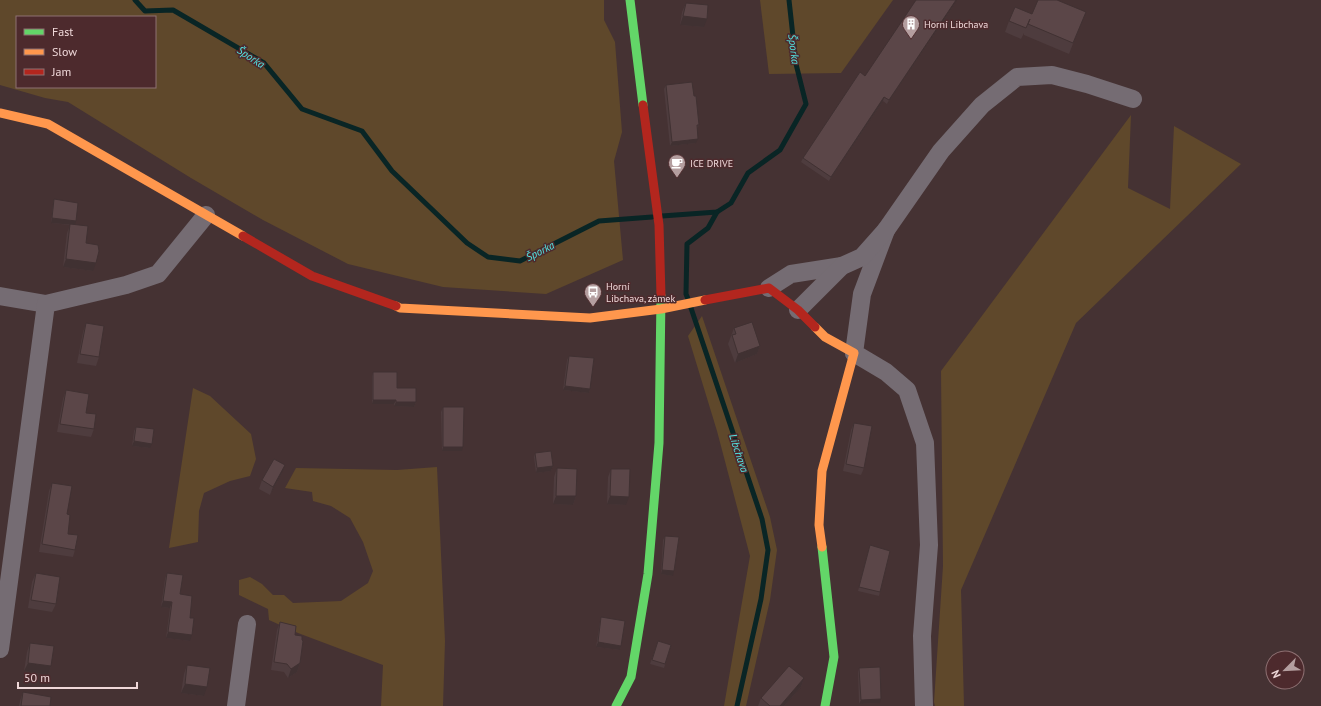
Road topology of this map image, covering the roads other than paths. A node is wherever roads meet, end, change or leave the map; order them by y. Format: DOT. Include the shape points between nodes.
graph roads {
  1 [pos="630,0"];
  2 [pos="1133,99"];
  3 [pos="0,113"];
  4 [pos="206,215"];
  5 [pos="886,230"];
  6 [pos="842,266"];
  7 [pos="769,288"];
  8 [pos="0,296"];
  9 [pos="46,304"];
  10 [pos="661,309"];
  11 [pos="798,310"];
  12 [pos="854,353"];
  13 [pos="247,624"];
  14 [pos="0,649"];
  15 [pos="236,706"];
  16 [pos="616,706"];
  17 [pos="825,706"];
  18 [pos="924,706"];
  1 -- 10 [label="street" via="658,208"];
  2 -- 5 [label="street" via="1052,75 1017,77 982,105 941,151"];
  3 -- 4 [label="street" via="48,124"];
  4 -- 9 [label="street" via="158,274 126,285"];
  4 -- 10 [label="street" via="312,276 400,308 590,318"];
  5 -- 6 [label="street" via="862,256"];
  5 -- 12 [label="street" via="862,294"];
  6 -- 7 [label="street" via="791,274"];
  6 -- 11 [label="street"];
  7 -- 10 [label="street"];
  7 -- 11 [label="street"];
  8 -- 9 [label="street"];
  9 -- 14 [label="street"];
  10 -- 16 [label="street" via="658,464 648,574 631,677"];
  11 -- 12 [label="street" via="825,337"];
  12 -- 17 [label="street" via="822,471 819,524 834,657"];
  12 -- 18 [label="street" via="886,372 907,390 925,443 929,545 922,636"];
  13 -- 15 [label="street"];
}
